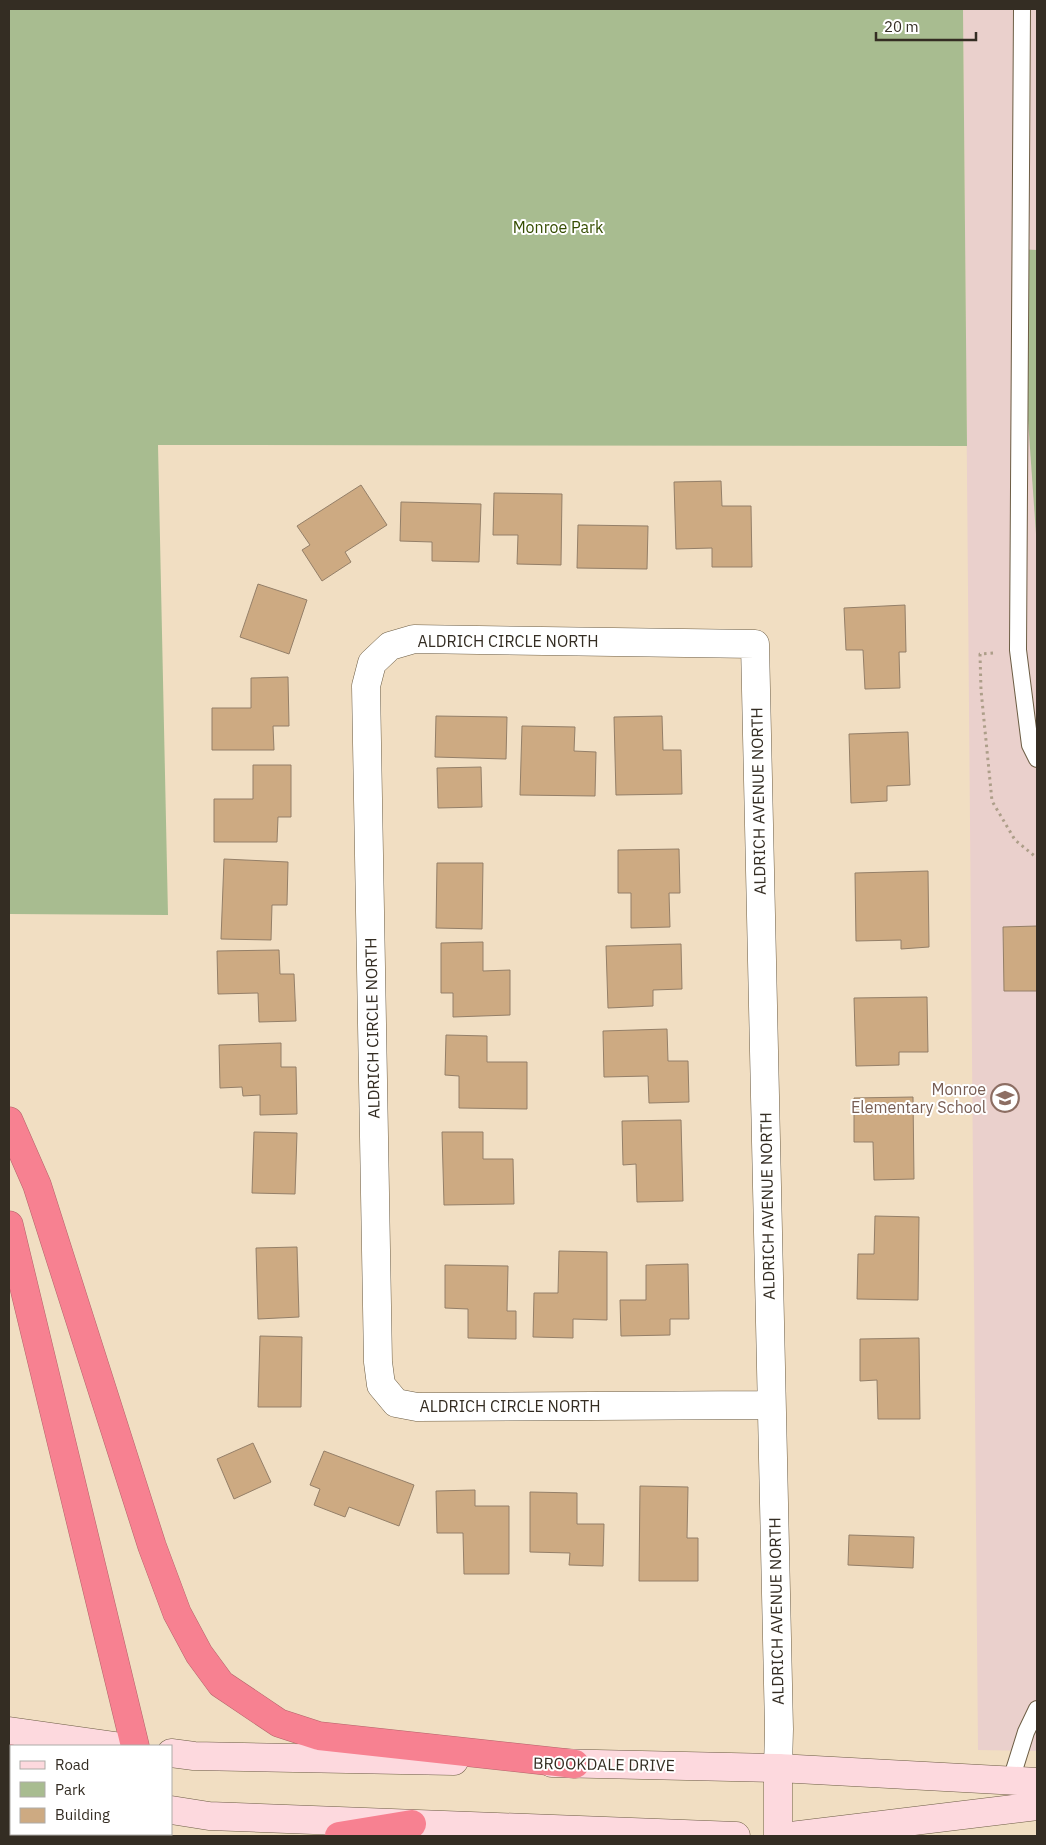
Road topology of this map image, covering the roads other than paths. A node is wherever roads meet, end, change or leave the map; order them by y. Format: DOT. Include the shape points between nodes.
graph roads {
  1 [pos="1022,9"];
  2 [pos="754,644"];
  3 [pos="1037,759"];
  4 [pos="9,1121"];
  5 [pos="9,1225"];
  6 [pos="771,1405"];
  7 [pos="1037,1709"];
  8 [pos="9,1731"];
  9 [pos="108,1745"];
  10 [pos="135,1745"];
  11 [pos="172,1753"];
  12 [pos="574,1764"];
  13 [pos="778,1768"];
  14 [pos="1011,1780"];
  15 [pos="1037,1782"];
  16 [pos="1037,1806"];
  17 [pos="172,1810"];
  18 [pos="412,1824"];
  19 [pos="895,1830"];
  20 [pos="339,1836"];
  21 [pos="736,1836"];
  22 [pos="778,1836"];
  23 [pos="791,1836"];
  1 -- 3 [label="lane" via="1018,650 1030,745"];
  2 -- 6 [label="street, ALDRICH AVENUE NORTH"];
  2 -- 6 [label="street, ALDRICH CIRCLE NORTH" via="414,639 390,646 372,663 366,686 378,1352 381,1385 396,1403 417,1407"];
  4 -- 12 [label="highway" via="37,1185 152,1546 178,1613 199,1654 220,1684 279,1722 319,1736"];
  5 -- 10 [label="highway"];
  6 -- 13 [label="street, ALDRICH AVENUE NORTH"];
  7 -- 14 [label="lane"];
  8 -- 9 [label="street"];
  11 -- 12 [label="street, BROOKDALE DRIVE"];
  12 -- 13 [label="street, BROOKDALE DRIVE"];
  13 -- 14 [label="street, BROOKDALE DRIVE"];
  13 -- 22 [label="street"];
  14 -- 15 [label="street, BROOKDALE DRIVE"];
  16 -- 19 [label="street"];
  17 -- 18 [label="street" via="210,1816"];
  18 -- 20 [label="highway"];
  18 -- 21 [label="street"];
  19 -- 23 [label="street"];
}
